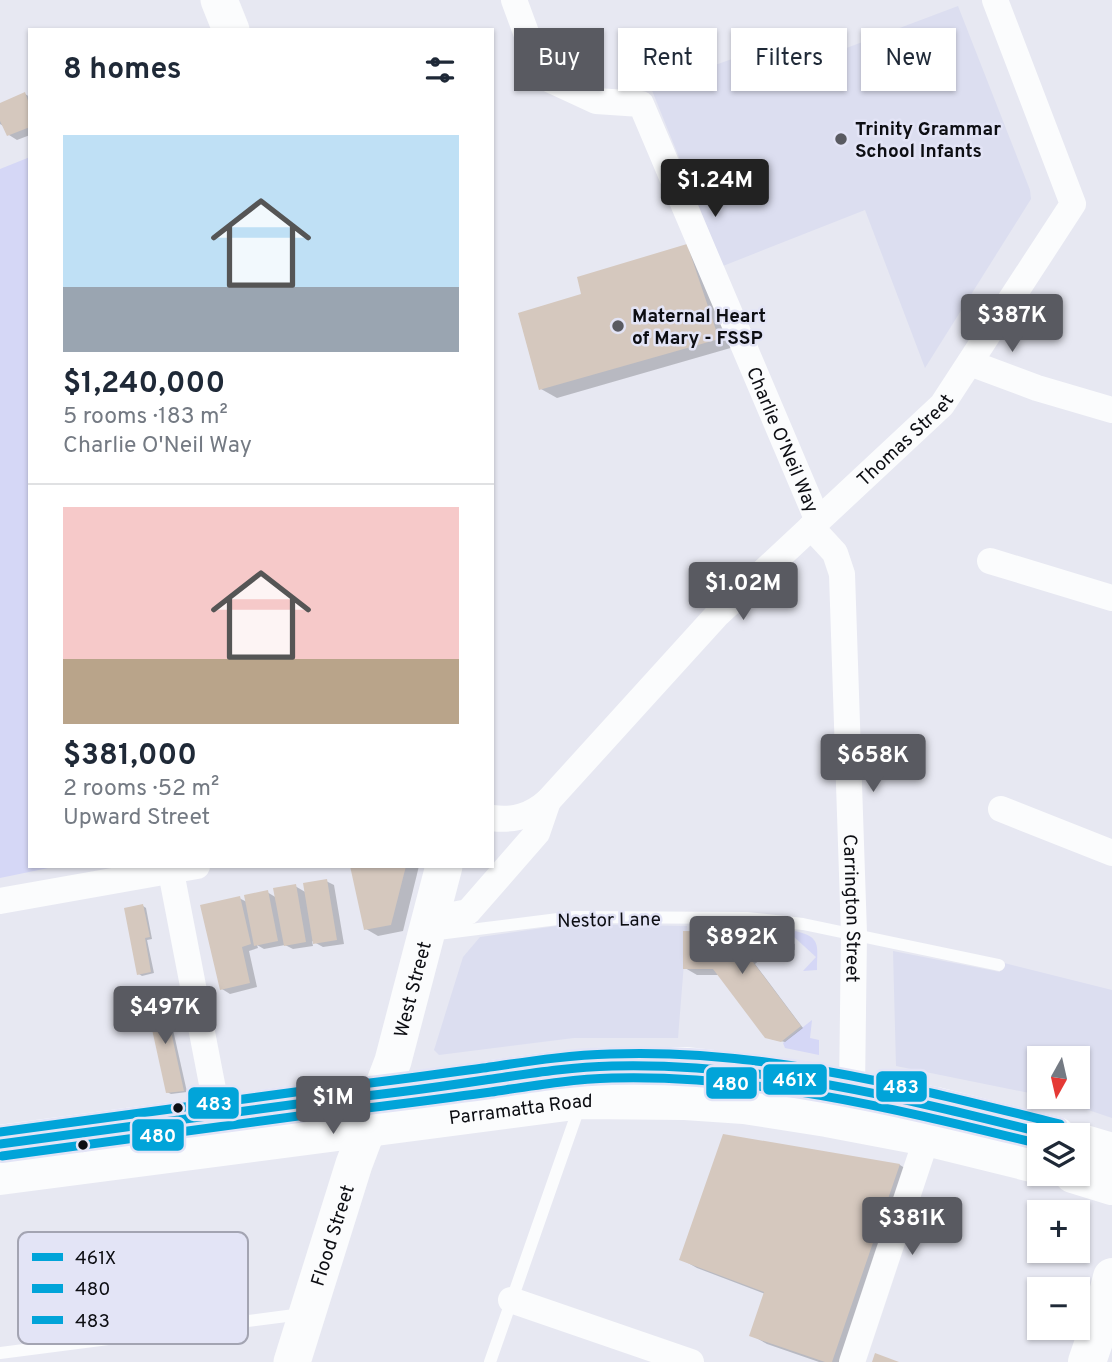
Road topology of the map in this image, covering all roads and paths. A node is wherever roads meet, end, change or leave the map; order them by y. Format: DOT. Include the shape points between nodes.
graph roads {
  1 [pos="219,0"];
  2 [pos="514,0"];
  3 [pos="995,0"];
  4 [pos="230,28"];
  5 [pos="970,363"];
  6 [pos="1112,410"];
  7 [pos="815,524"];
  8 [pos="990,561"];
  9 [pos="1112,598"];
  10 [pos="548,801"];
  11 [pos="1001,809"];
  12 [pos="494,818"];
  13 [pos="1112,853"];
  14 [pos="188,868"];
  15 [pos="444,868"];
  16 [pos="171,872"];
  17 [pos="0,901"];
  18 [pos="429,927"];
  19 [pos="854,934"];
  20 [pos="999,965"];
  21 [pos="852,1089"];
  22 [pos="582,1100"];
  23 [pos="374,1111"];
  24 [pos="218,1115"];
  25 [pos="1027,1128"];
  26 [pos="927,1137"];
  27 [pos="0,1144"];
  28 [pos="1090,1160"];
  29 [pos="1027,1162"];
  30 [pos="0,1176"];
  31 [pos="1102,1178"];
  32 [pos="1112,1277"];
  33 [pos="510,1300"];
  34 [pos="307,1314"];
  35 [pos="1107,1315"];
  36 [pos="248,1321"];
  37 [pos="71,1344"];
  38 [pos="0,1353"];
  39 [pos="292,1362"];
  40 [pos="490,1362"];
  41 [pos="691,1362"];
  42 [pos="852,1362"];
  43 [pos="1087,1362"];
  1 -- 4 [label="main road"];
  2 -- 7 [label="street, Charlie O'Neil Way" via="542,76 596,101 640,104"];
  3 -- 5 [label="street, Thomas Street" via="1073,204"];
  5 -- 6 [label="street"];
  5 -- 7 [label="street, Thomas Street" via="942,405"];
  7 -- 10 [label="street, Thomas Street" via="717,615"];
  7 -- 19 [label="street, Carrington Street" via="835,553 842,574"];
  8 -- 9 [label="street"];
  10 -- 12 [label="street, Thomas Street" via="519,818"];
  10 -- 18 [label="street, Thomas Street" via="537,834 468,912"];
  11 -- 13 [label="street"];
  14 -- 16 [label="street"];
  15 -- 18 [label="main road, West Street"];
  16 -- 17 [label="street"];
  16 -- 24 [label="street"];
  18 -- 19 [label="lane, Nestor Lane" via="574,918 747,918"];
  18 -- 23 [label="main road, West Street" via="393,1060"];
  19 -- 20 [label="lane, Nestor Lane"];
  19 -- 21 [label="street, Carrington Street"];
  21 -- 23 [label="main road, Parramatta Road" via="685,1066 610,1066 548,1071"];
  21 -- 25 [label="main road, Parramatta Road"];
  22 -- 23 [label="main road, Parramatta Road" via="426,1119"];
  22 -- 26 [label="main road, Parramatta Road" via="744,1105"];
  22 -- 33 [label="lane"];
  23 -- 24 [label="main road, Parramatta Road" via="327,1100"];
  23 -- 30 [label="main road, Parramatta Road"];
  23 -- 34 [label="main road, Flood Street"];
  24 -- 27 [label="main road, Parramatta Road"];
  26 -- 29 [label="main road, Parramatta Road"];
  26 -- 42 [label="street"];
  28 -- 31 [label="main road"];
  32 -- 35 [label="main road"];
  33 -- 40 [label="lane"];
  33 -- 41 [label="street"];
  34 -- 36 [label="lane"];
  34 -- 39 [label="main road, Flood Street"];
  35 -- 43 [label="main road"];
  37 -- 38 [label="lane"];
}
